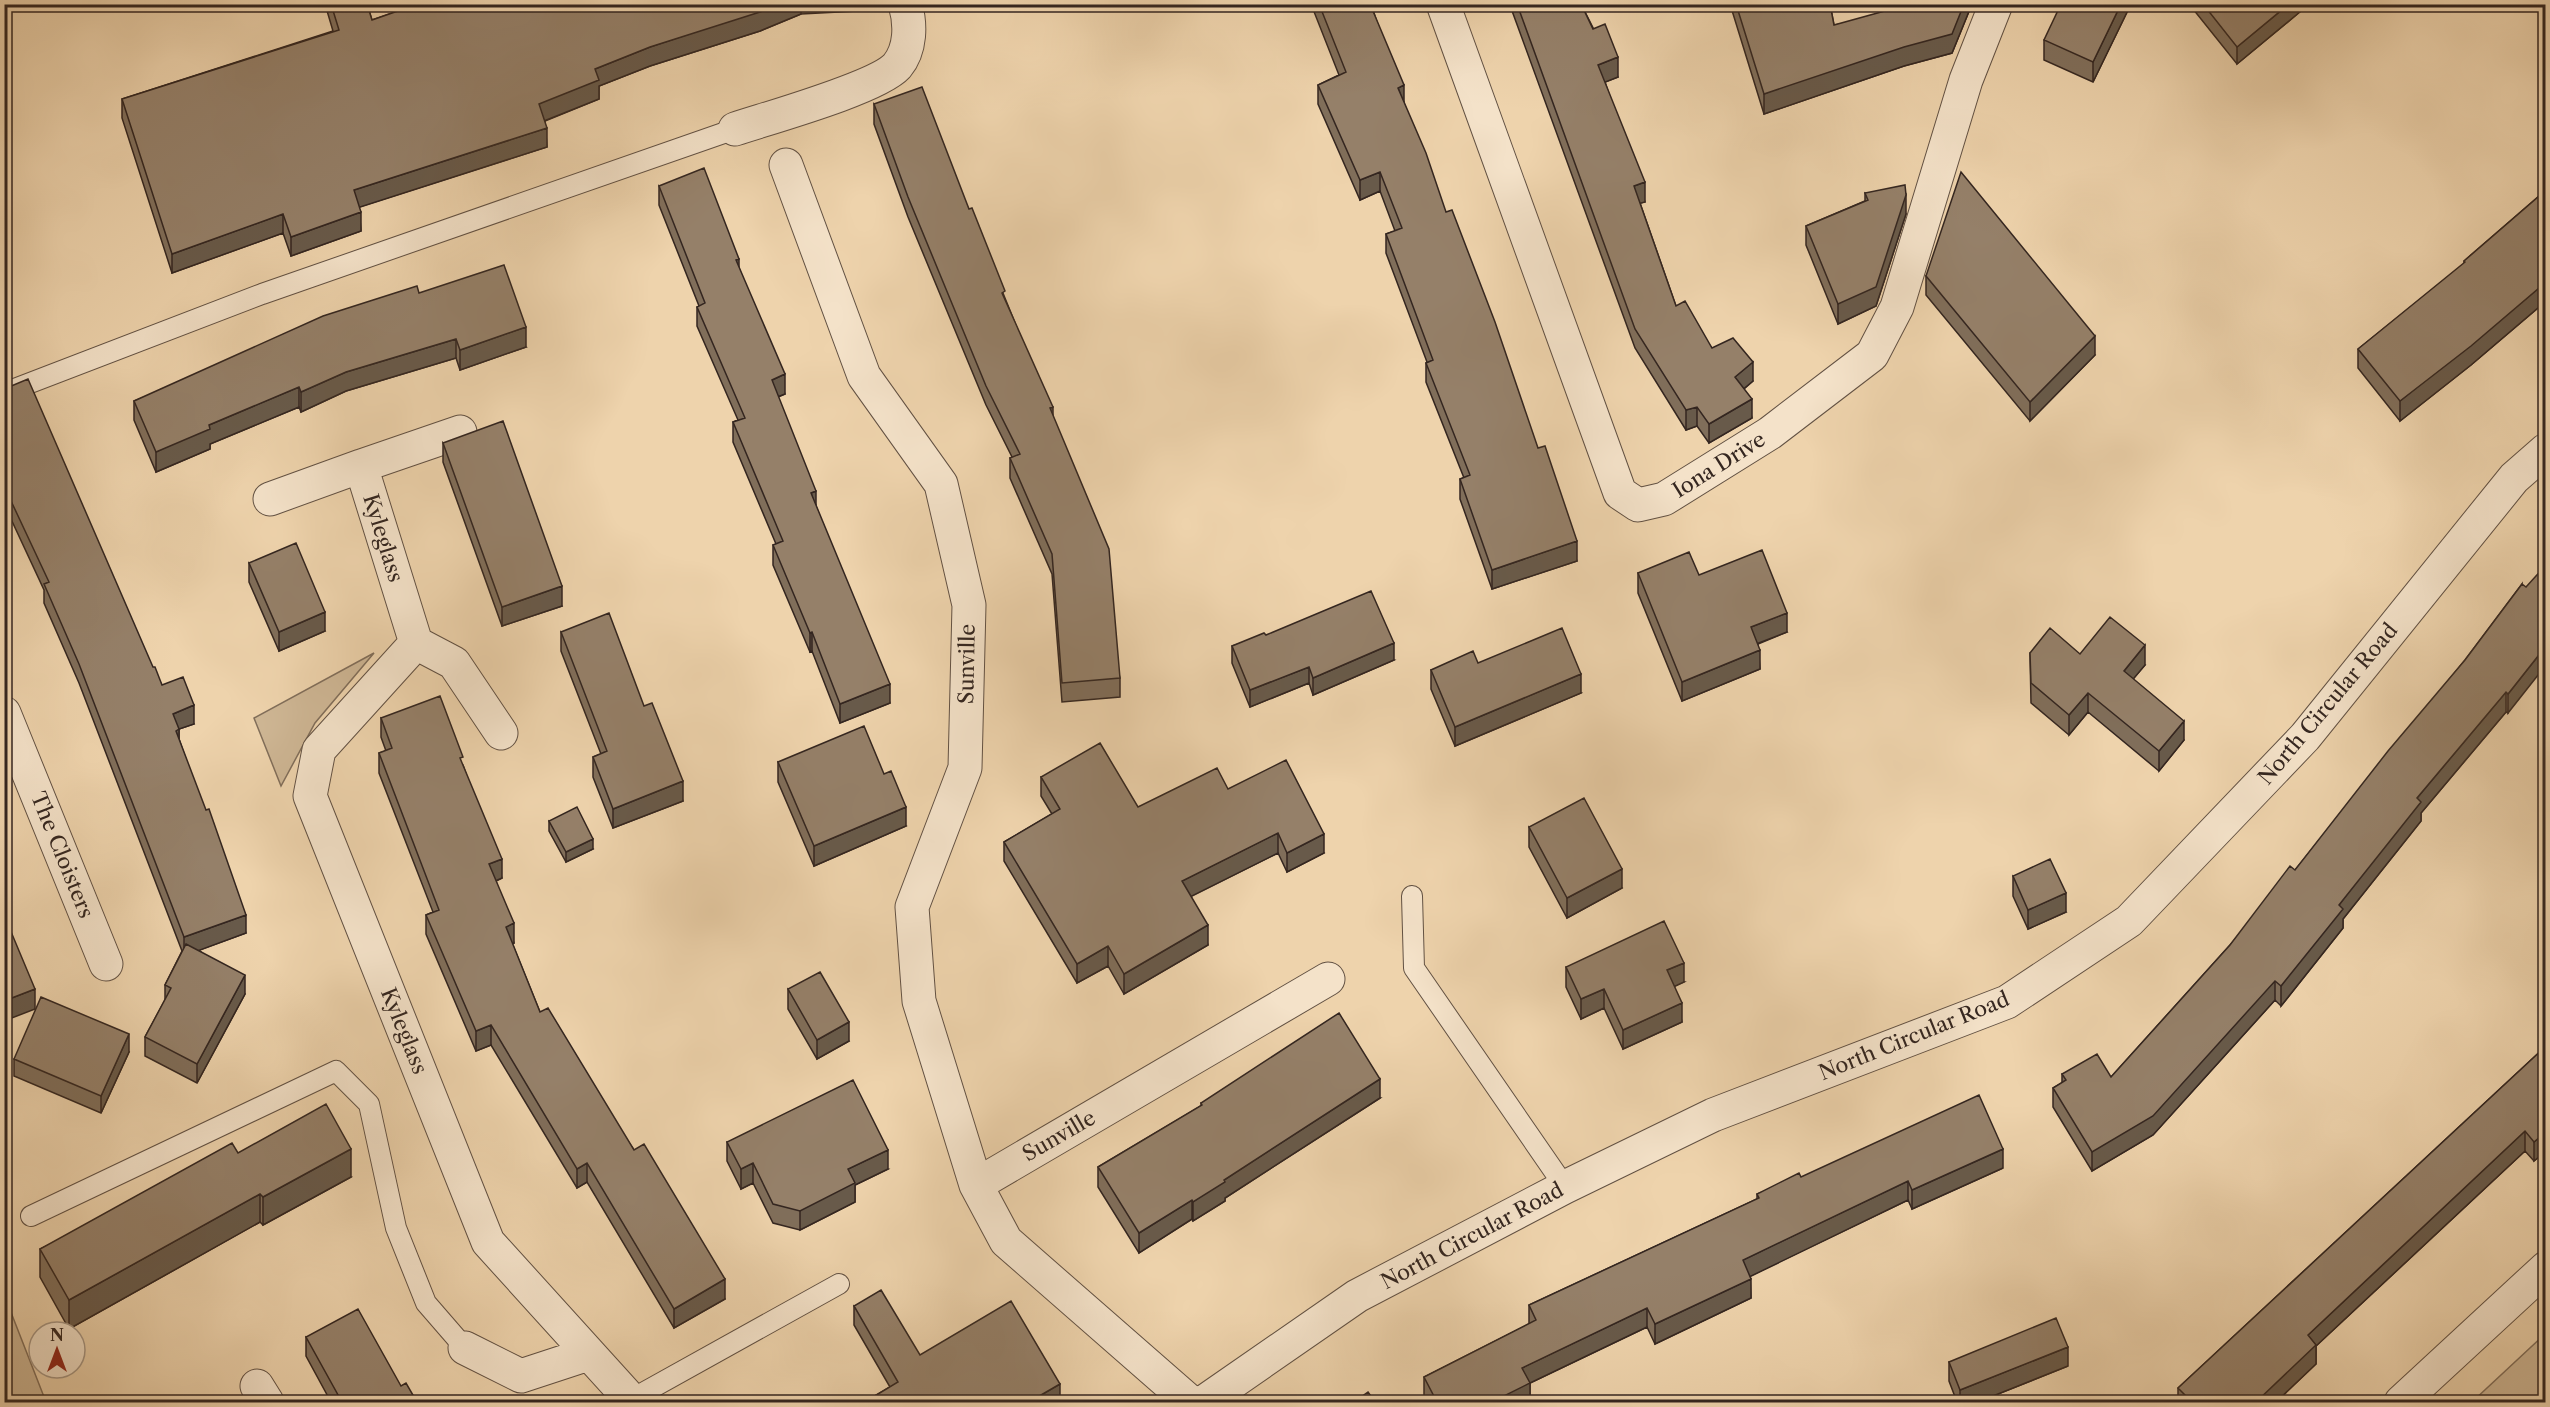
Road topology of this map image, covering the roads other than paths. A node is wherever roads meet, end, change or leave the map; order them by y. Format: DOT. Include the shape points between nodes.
graph roads {
  1 [pos="905,4"];
  2 [pos="1443,4"];
  3 [pos="1996,4"];
  4 [pos="735,129"];
  5 [pos="786,165"];
  6 [pos="4,393"];
  7 [pos="460,432"];
  8 [pos="2546,450"];
  9 [pos="361,466"];
  10 [pos="270,498"];
  11 [pos="416,643"];
  12 [pos="4,713"];
  13 [pos="501,733"];
  14 [pos="1412,896"];
  15 [pos="106,964"];
  16 [pos="1328,979"];
  17 [pos="976,1185"];
  18 [pos="1565,1187"];
  19 [pos="31,1216"];
  20 [pos="2546,1268"];
  21 [pos="839,1284"];
  22 [pos="465,1348"];
  23 [pos="588,1354"];
  24 [pos="632,1401"];
  25 [pos="1190,1402"];
  26 [pos="1204,1402"];
  27 [pos="2401,1402"];
  1 -- 4 [label="street" via="910,41 897,65 876,81"];
  2 -- 3 [label="street, Iona Drive" via="1620,493 1638,505 1664,499 1770,433 1872,355 1901,297 1966,81"];
  4 -- 6 [label="lane" via="262,294"];
  5 -- 17 [label="street, Sunville" via="864,376 941,484 969,605 965,768 912,907 919,1001"];
  7 -- 9 [label="street, Kyleglass"];
  8 -- 18 [label="street, North Circular Road" via="2514,478 2305,737 2129,921 2007,1002 1713,1115"];
  9 -- 10 [label="street, Kyleglass"];
  9 -- 11 [label="street, Kyleglass"];
  11 -- 13 [label="street" via="454,663"];
  11 -- 23 [label="street, Kyleglass" via="319,750 310,796 488,1242"];
  12 -- 15 [label="street, The Cloisters"];
  14 -- 18 [label="lane" via="1414,968"];
  16 -- 17 [label="street, Sunville"];
  17 -- 25 [label="street, Sunville" via="1006,1241"];
  18 -- 26 [label="street, North Circular Road" via="1357,1296"];
  19 -- 22 [label="lane" via="336,1071 369,1104 396,1228 426,1303"];
  20 -- 27 [label="street"];
  21 -- 24 [label="lane"];
  22 -- 23 [label="street" via="521,1376"];
  23 -- 24 [label="street, Kyleglass"];
}
